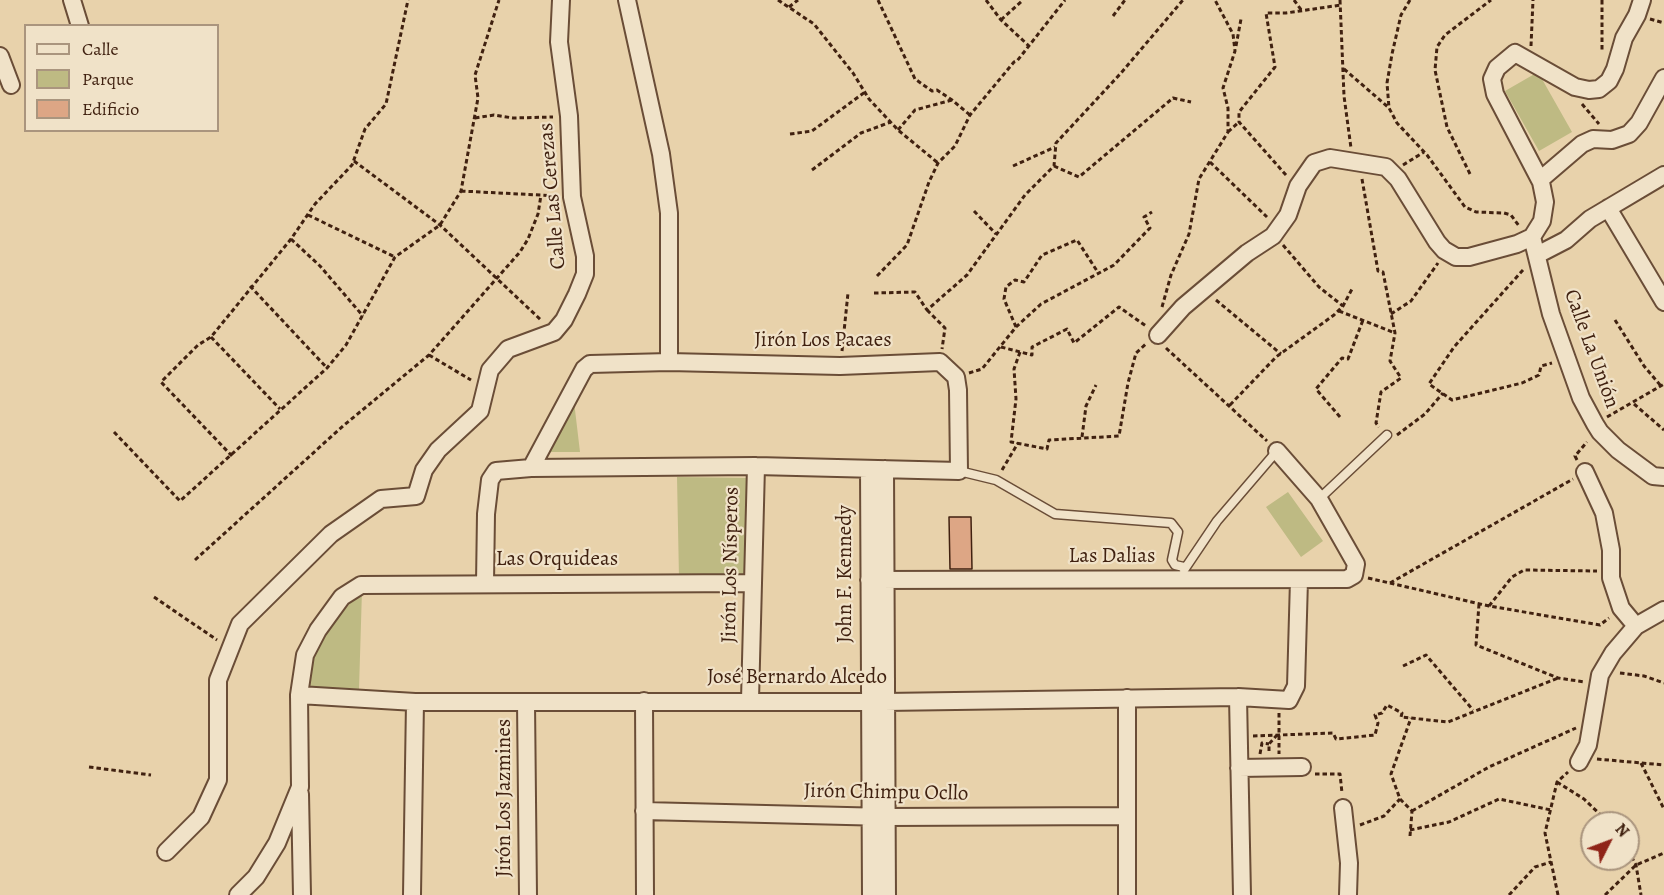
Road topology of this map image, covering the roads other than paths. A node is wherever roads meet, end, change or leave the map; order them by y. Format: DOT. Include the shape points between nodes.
graph roads {
  1 [pos="72,0"];
  2 [pos="561,0"];
  3 [pos="627,0"];
  4 [pos="1642,0"];
  5 [pos="79,24"];
  6 [pos="0,56"];
  7 [pos="1664,78"];
  8 [pos="11,85"];
  9 [pos="1664,175"];
  10 [pos="1539,180"];
  11 [pos="1608,208"];
  12 [pos="1528,239"];
  13 [pos="1537,255"];
  14 [pos="1664,302"];
  15 [pos="1158,335"];
  16 [pos="669,362"];
  17 [pos="1387,435"];
  18 [pos="1277,451"];
  19 [pos="756,466"];
  20 [pos="531,468"];
  21 [pos="877,469"];
  22 [pos="959,471"];
  23 [pos="1585,472"];
  24 [pos="1664,477"];
  25 [pos="1319,499"];
  26 [pos="1184,573"];
  27 [pos="1299,580"];
  28 [pos="877,581"];
  29 [pos="753,583"];
  30 [pos="484,584"];
  31 [pos="1664,610"];
  32 [pos="1636,626"];
  33 [pos="299,695"];
  34 [pos="1238,697"];
  35 [pos="1127,698"];
  36 [pos="750,700"];
  37 [pos="644,701"];
  38 [pos="877,701"];
  39 [pos="415,702"];
  40 [pos="526,702"];
  41 [pos="1580,760"];
  42 [pos="1302,767"];
  43 [pos="1239,768"];
  44 [pos="300,787"];
  45 [pos="1343,808"];
  46 [pos="644,811"];
  47 [pos="1127,816"];
  48 [pos="870,817"];
  49 [pos="887,817"];
  50 [pos="166,852"];
  51 [pos="237,895"];
  52 [pos="302,895"];
  53 [pos="412,895"];
  54 [pos="528,895"];
  55 [pos="645,895"];
  56 [pos="871,895"];
  57 [pos="887,895"];
  58 [pos="1126,895"];
  59 [pos="1242,895"];
  60 [pos="1348,895"];
  1 -- 5 [label="street"];
  2 -- 50 [label="street, Calle Las Cerezas" via="559,42 569,116 572,197 585,256 585,274 564,320 554,332 508,349 490,370 480,411 438,450 424,470 416,496 381,499 331,534 240,624 218,680 218,780 201,817"];
  3 -- 16 [label="street" via="661,154 669,213"];
  4 -- 10 [label="street" via="1609,81 1599,88 1575,87 1515,53 1497,68 1492,79 1496,94"];
  6 -- 8 [label="street"];
  7 -- 10 [label="street" via="1629,134 1582,144"];
  9 -- 11 [label="street"];
  10 -- 12 [label="street" via="1545,202 1542,221"];
  11 -- 13 [label="street" via="1566,240"];
  11 -- 14 [label="street"];
  12 -- 13 [label="street, Calle La Unión"];
  12 -- 15 [label="street" via="1469,257 1456,257 1444,250 1386,167 1330,158 1314,163 1274,236 1203,289"];
  13 -- 24 [label="street, Calle La Unión" via="1566,358 1597,428 1653,476"];
  16 -- 20 [label="street, Jirón Los Pacaes" via="590,364"];
  16 -- 22 [label="street, Jirón Los Pacaes" via="840,366 940,362 956,377"];
  17 -- 25 [label="lane"];
  18 -- 25 [label="street"];
  18 -- 26 [label="lane" via="1217,520"];
  19 -- 20 [label="street"];
  19 -- 21 [label="street"];
  19 -- 29 [label="street, Jirón Los Nísperos"];
  20 -- 30 [label="street" via="496,471 490,480"];
  21 -- 22 [label="street"];
  21 -- 28 [label="street, John F. Kennedy"];
  22 -- 26 [label="lane" via="996,480 1055,514 1171,523 1178,532 1172,560"];
  23 -- 32 [label="street" via="1604,513 1611,572 1621,608"];
  25 -- 27 [label="street, Las Dalias" via="1356,564 1354,575 1347,579"];
  26 -- 27 [label="street, Las Dalias"];
  26 -- 28 [label="street, Las Dalias"];
  27 -- 34 [label="street, José Bernardo Alcedo" via="1293,695 1289,700"];
  28 -- 38 [label="street, John F. Kennedy"];
  29 -- 30 [label="street, Las Orquideas"];
  29 -- 36 [label="street, Jirón Los Nísperos"];
  30 -- 33 [label="street, Las Orquideas" via="362,585 342,597 314,637 305,656"];
  31 -- 32 [label="street"];
  32 -- 41 [label="street" via="1613,653 1601,677 1588,745"];
  33 -- 39 [label="street, José Bernardo Alcedo"];
  33 -- 44 [label="street"];
  34 -- 35 [label="street, José Bernardo Alcedo"];
  34 -- 43 [label="street"];
  35 -- 38 [label="street, José Bernardo Alcedo"];
  35 -- 47 [label="street"];
  36 -- 37 [label="street, José Bernardo Alcedo"];
  36 -- 38 [label="street, José Bernardo Alcedo"];
  37 -- 40 [label="street, José Bernardo Alcedo"];
  37 -- 46 [label="street"];
  38 -- 48 [label="street, John F. Kennedy"];
  38 -- 49 [label="street, John F. Kennedy"];
  39 -- 40 [label="street, José Bernardo Alcedo"];
  39 -- 53 [label="street"];
  40 -- 54 [label="street, Jirón Los Jazmines"];
  42 -- 43 [label="street"];
  43 -- 59 [label="street"];
  44 -- 51 [label="street" via="277,843 256,877"];
  44 -- 52 [label="street"];
  45 -- 60 [label="street"];
  46 -- 48 [label="street, Jirón Chimpu Ocllo"];
  46 -- 55 [label="street"];
  47 -- 49 [label="street, Jirón Chimpu Ocllo"];
  47 -- 58 [label="street"];
  48 -- 49 [label="street, Jirón Chimpu Ocllo"];
  48 -- 56 [label="street, John F. Kennedy"];
  49 -- 57 [label="street, John F. Kennedy"];
}
